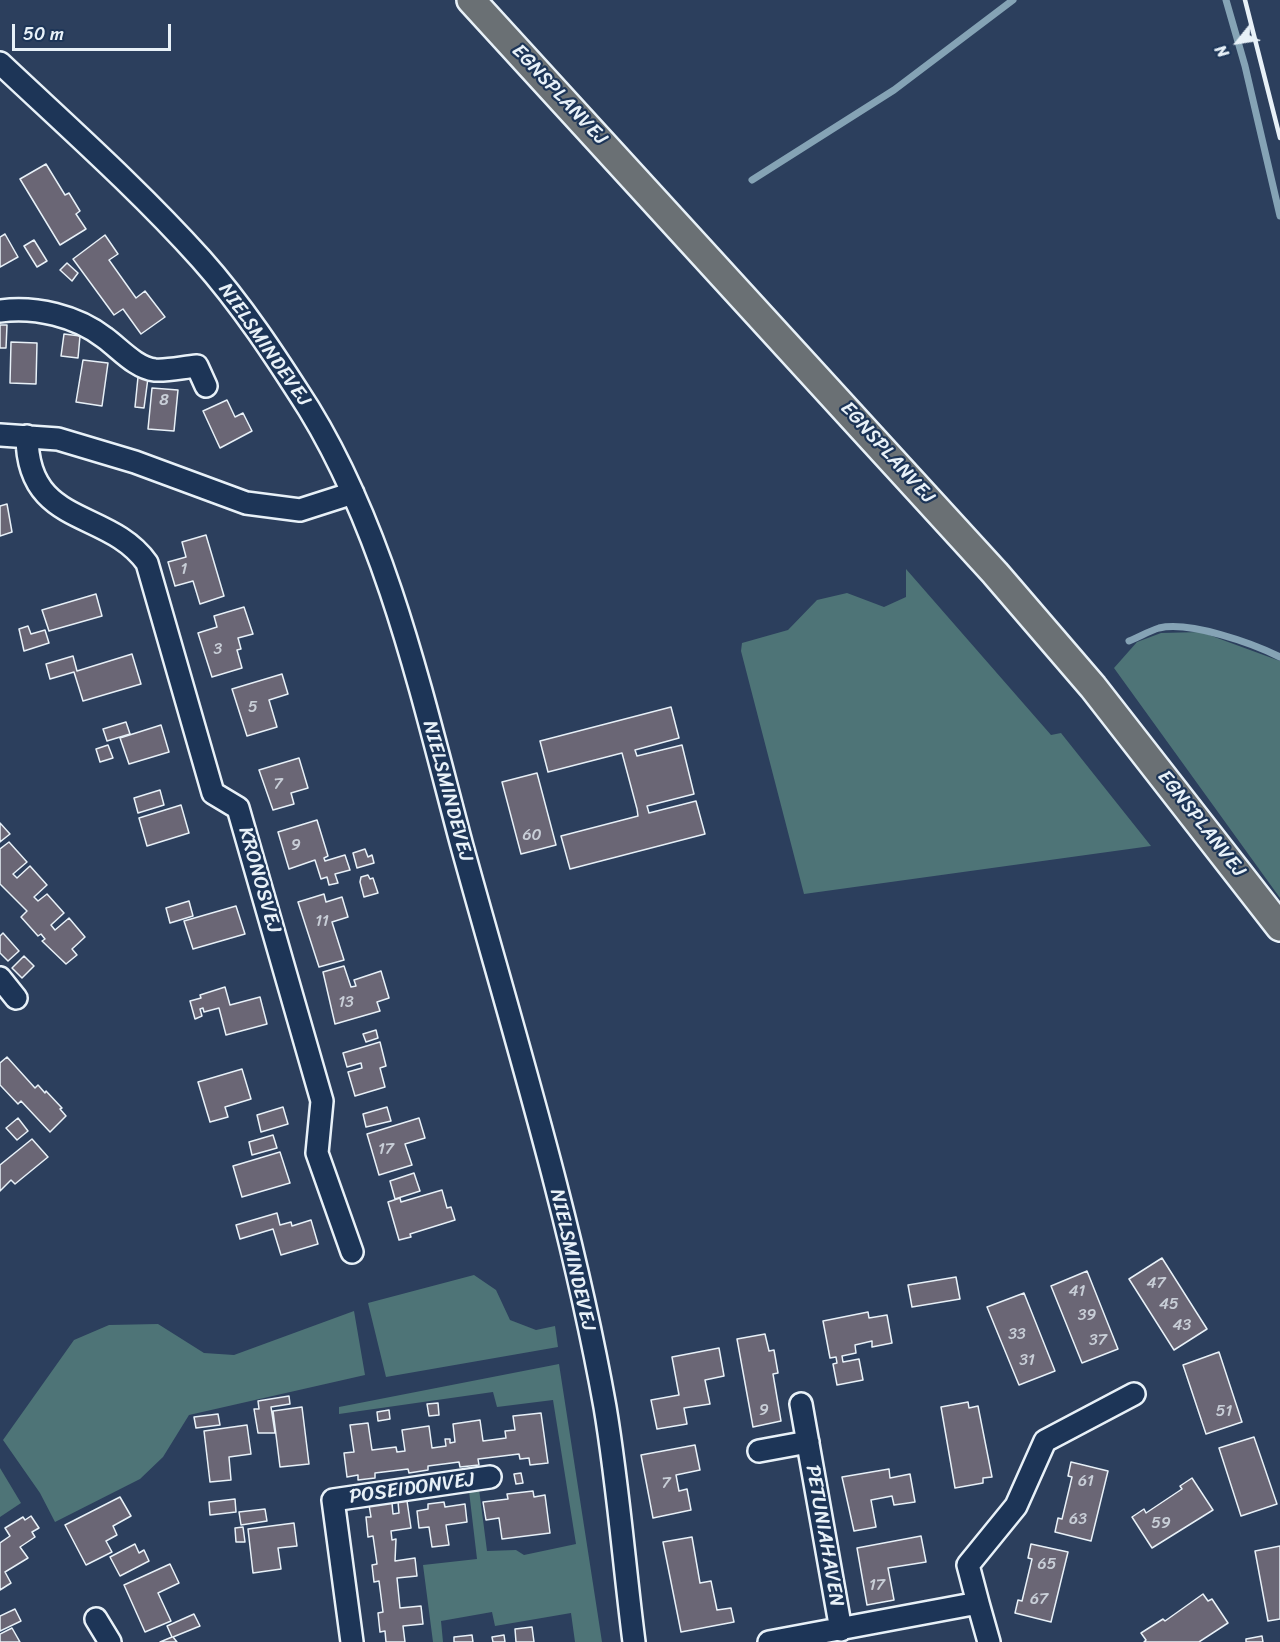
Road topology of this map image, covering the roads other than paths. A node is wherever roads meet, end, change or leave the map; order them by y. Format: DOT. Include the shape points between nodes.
graph roads {
  1 [pos="471,0"];
  2 [pos="0,63"];
  3 [pos="0,311"];
  4 [pos="206,386"];
  5 [pos="0,435"];
  6 [pos="27,436"];
  7 [pos="353,493"];
  8 [pos="1280,927"];
  9 [pos="0,978"];
  10 [pos="16,998"];
  11 [pos="352,1252"];
  12 [pos="1134,1394"];
  13 [pos="801,1404"];
  14 [pos="808,1442"];
  15 [pos="759,1451"];
  16 [pos="490,1478"];
  17 [pos="978,1603"];
  18 [pos="96,1619"];
  19 [pos="840,1629"];
  20 [pos="110,1642"];
  21 [pos="352,1642"];
  22 [pos="634,1642"];
  23 [pos="774,1642"];
  24 [pos="989,1642"];
  1 -- 8 [label="main road, EGNSPLANVEJ" via="995,573 1100,696"];
  2 -- 7 [label="street, NIELSMINDEVEJ" via="202,260 260,334 312,413"];
  3 -- 4 [label="street" via="43,311 74,320 137,363 155,370 197,366"];
  5 -- 6 [label="street"];
  6 -- 7 [label="street" via="58,439 135,462 246,503 300,510"];
  6 -- 11 [label="street, KRONOSVEJ" via="27,457 44,493 60,506 137,548 147,563 213,793 238,808 322,1101 317,1153"];
  7 -- 22 [label="street, NIELSMINDEVEJ" via="380,559 426,712 557,1194 605,1409"];
  9 -- 10 [label="street"];
  12 -- 17 [label="street" via="1045,1442 1016,1506 968,1565"];
  13 -- 14 [label="street, PETUNIAHAVEN"];
  14 -- 15 [label="street, PETUNIAHAVEN"];
  14 -- 19 [label="street, PETUNIAHAVEN"];
  16 -- 21 [label="street, POSEIDONVEJ" via="333,1500"];
  17 -- 19 [label="street, PETUNIAHAVEN"];
  17 -- 24 [label="street"];
  18 -- 20 [label="street"];
  19 -- 23 [label="street, PETUNIAHAVEN"];
}
